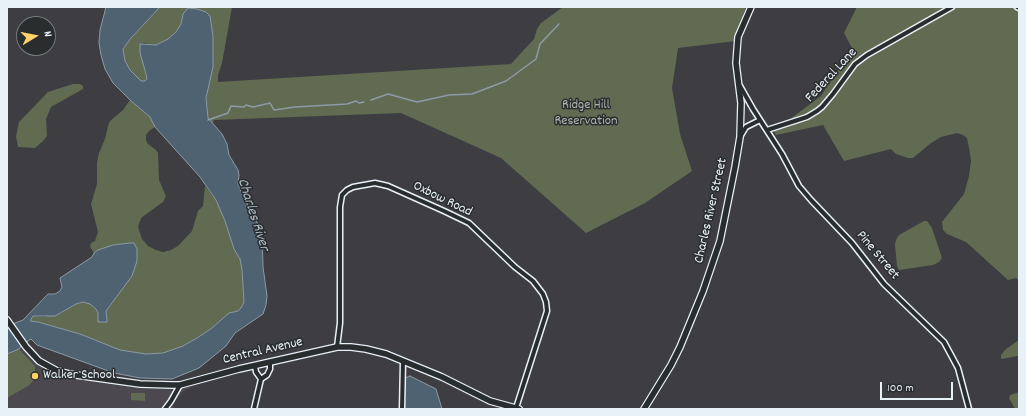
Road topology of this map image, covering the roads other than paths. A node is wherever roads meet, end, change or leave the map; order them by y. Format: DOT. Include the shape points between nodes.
graph roads {
  1 [pos="751,7"];
  2 [pos="952,7"];
  3 [pos="738,82"];
  4 [pos="760,120"];
  5 [pos="768,130"];
  6 [pos="740,137"];
  7 [pos="8,322"];
  8 [pos="338,348"];
  9 [pos="270,362"];
  10 [pos="403,362"];
  11 [pos="255,366"];
  12 [pos="261,379"];
  13 [pos="180,385"];
  14 [pos="165,409"];
  15 [pos="254,409"];
  16 [pos="402,409"];
  17 [pos="518,409"];
  18 [pos="644,409"];
  19 [pos="969,409"];
  1 -- 3 [label="main road, Charles River Street" via="738,37"];
  2 -- 5 [label="street, Federal Lane" via="855,64 822,107 807,117"];
  3 -- 4 [label="street, Pine Street"];
  3 -- 6 [label="main road, Charles River Street" via="741,103"];
  4 -- 5 [label="street, Pine Street"];
  4 -- 6 [label="street" via="746,128"];
  5 -- 19 [label="street, Pine Street" via="799,186 852,243 884,284 944,342 958,368"];
  6 -- 18 [label="main road, Charles River Street" via="720,241 710,272 672,365"];
  7 -- 13 [label="main road, Central Avenue" via="39,361 57,371 156,386"];
  8 -- 9 [label="main road, Central Avenue"];
  8 -- 10 [label="main road, Central Avenue" via="366,349"];
  8 -- 17 [label="street, Oxbow Road" via="342,195 353,187 375,183 388,186 469,223 533,281 543,294 547,311"];
  9 -- 11 [label="main road, Central Avenue"];
  9 -- 12 [label="street" via="267,375"];
  10 -- 16 [label="street"];
  10 -- 17 [label="main road, Central Avenue" via="442,377 490,401"];
  11 -- 12 [label="street"];
  11 -- 13 [label="main road, Central Avenue"];
  12 -- 15 [label="street"];
  13 -- 14 [label="street"];
}
